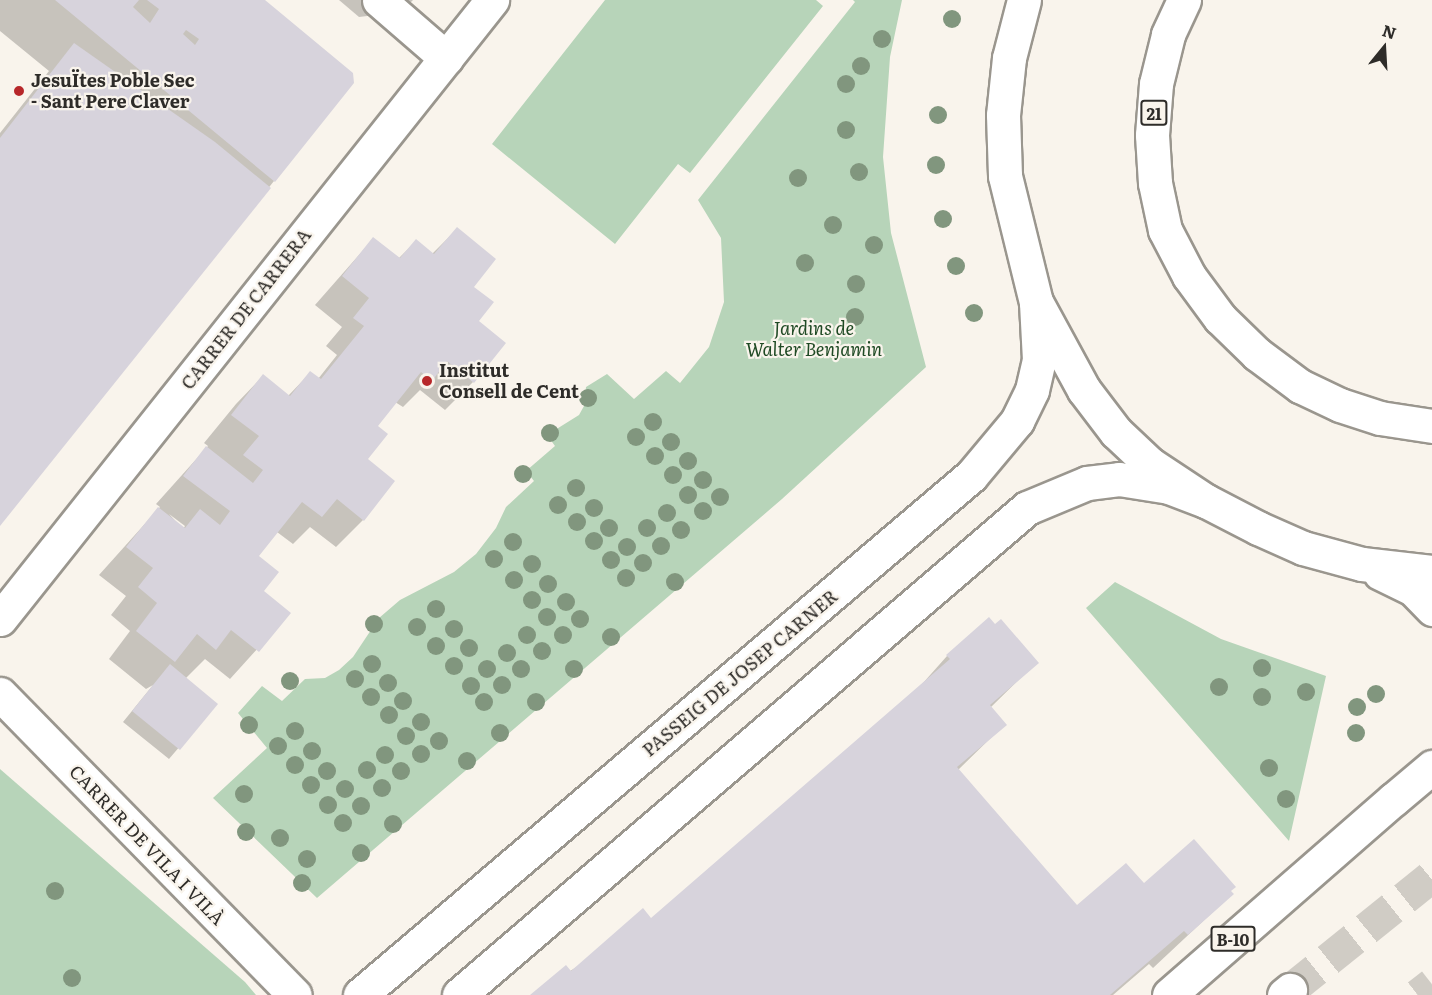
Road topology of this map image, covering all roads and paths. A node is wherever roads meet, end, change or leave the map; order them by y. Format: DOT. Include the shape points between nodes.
graph roads {
  1 [pos="379,0"];
  2 [pos="492,0"];
  3 [pos="1024,0"];
  4 [pos="1184,0"];
  5 [pos="446,58"];
  6 [pos="1036,302"];
  7 [pos="1432,426"];
  8 [pos="1206,501"];
  9 [pos="1362,564"];
  10 [pos="1432,572"];
  11 [pos="1432,609"];
  12 [pos="0,619"];
  13 [pos="0,693"];
  14 [pos="1432,767"];
  15 [pos="1432,783"];
  16 [pos="1394,799"];
  17 [pos="295,995"];
  18 [pos="360,995"];
  19 [pos="459,995"];
  20 [pos="1169,995"];
  1 -- 5 [label="main road"];
  2 -- 5 [label="main road, CARRER DE CARRERA"];
  3 -- 6 [label="main road" via="1009,58 1003,115 1005,176"];
  4 -- 7 [label="main road, 21" via="1168,35 1156,84 1153,125 1155,183 1165,230 1189,276 1220,318 1257,354 1300,386 1380,418"];
  5 -- 12 [label="main road, CARRER DE CARRERA"];
  6 -- 8 [label="main road" via="1084,390 1116,432 1150,464"];
  6 -- 18 [label="main road, PASSEIG DE JOSEP CARNER" via="1039,360 1032,390 1017,421 971,476"];
  8 -- 9 [label="main road" via="1303,548"];
  8 -- 19 [label="main road" via="1169,487 1119,479 1087,483 1027,508"];
  9 -- 10 [label="main road"];
  9 -- 11 [label="main road" via="1413,589"];
  13 -- 17 [label="main road, CARRER DE VILA I VILÀ"];
  14 -- 16 [label="main road, B-10"];
  15 -- 16 [label="main road"];
  16 -- 20 [label="main road, B-10"];
}
